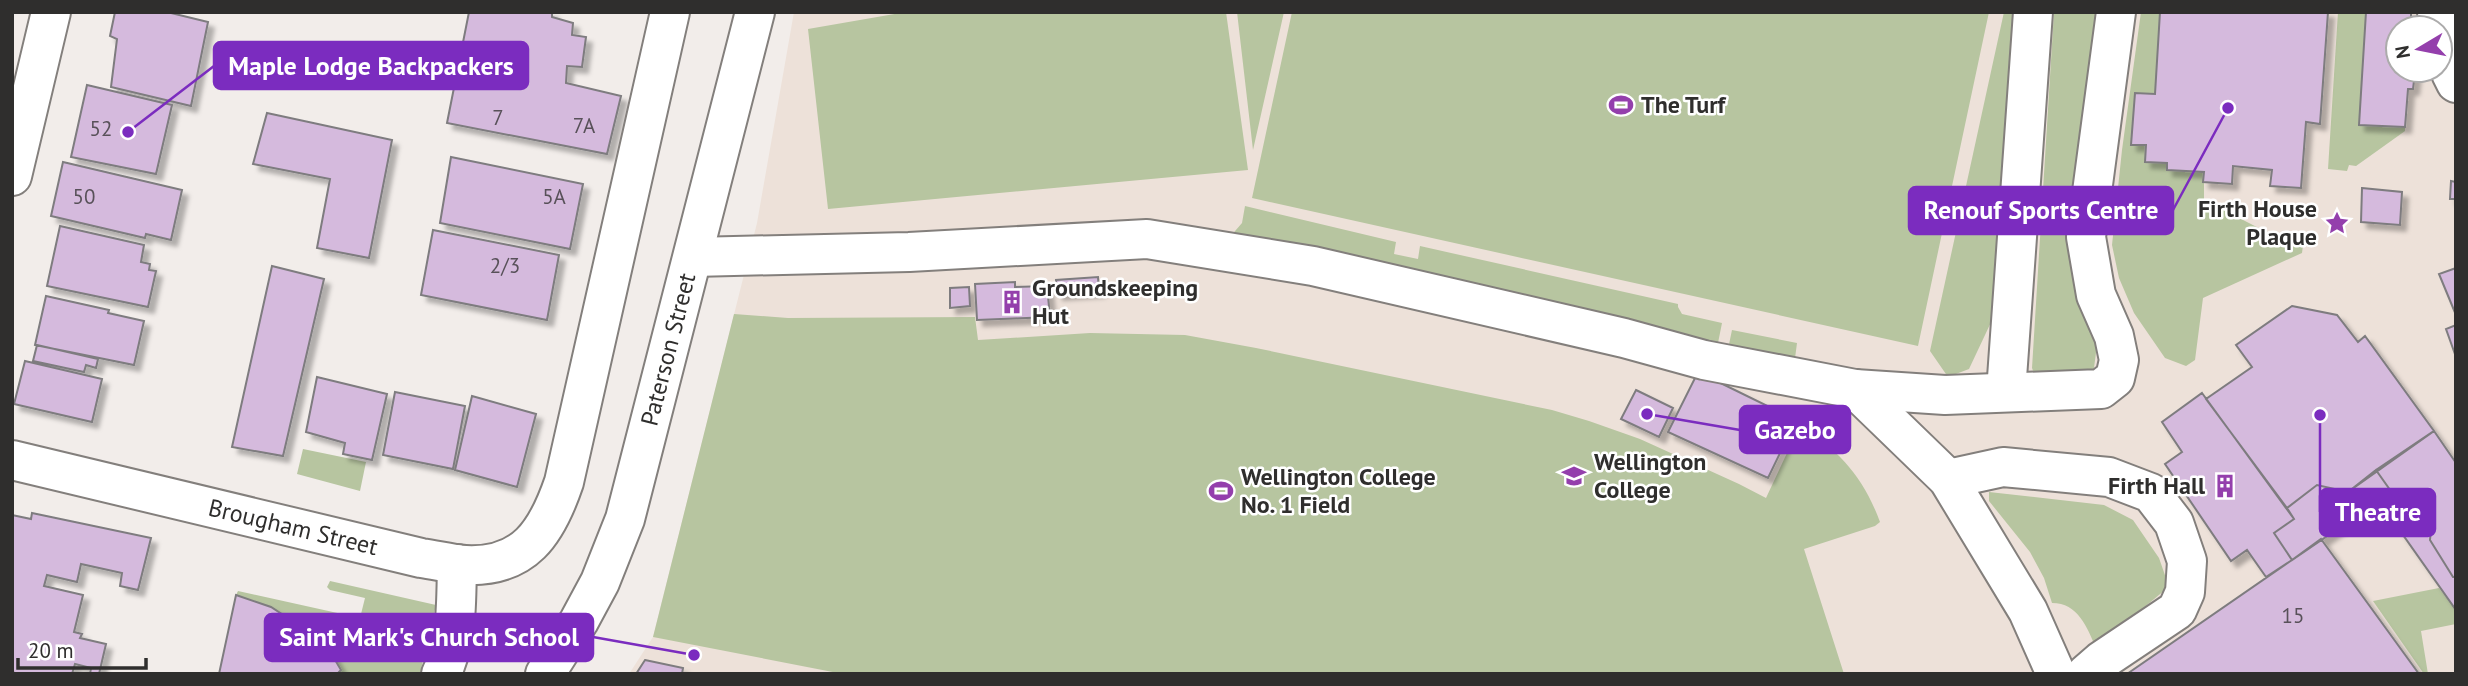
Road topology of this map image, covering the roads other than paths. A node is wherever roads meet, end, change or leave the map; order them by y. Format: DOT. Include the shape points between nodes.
graph roads {
  1 [pos="51,12"];
  2 [pos="670,12"];
  3 [pos="755,12"];
  4 [pos="2033,12"];
  5 [pos="2116,12"];
  6 [pos="2437,12"];
  7 [pos="2456,83"];
  8 [pos="12,176"];
  9 [pos="693,257"];
  10 [pos="1855,389"];
  11 [pos="2006,391"];
  12 [pos="12,460"];
  13 [pos="1948,479"];
  14 [pos="457,564"];
  15 [pos="441,674"];
  16 [pos="545,674"];
  17 [pos="2056,674"];
  18 [pos="2085,674"];
  1 -- 8 [label="main road"];
  2 -- 14 [label="main road, Brougham Street" via="555,509 526,549 488,563"];
  3 -- 9 [label="main road, Paterson Street"];
  4 -- 11 [label="main road"];
  5 -- 11 [label="main road" via="2086,237 2096,295 2119,360 2115,378 2101,390"];
  6 -- 7 [label="main road"];
  9 -- 10 [label="main road" via="909,252 1147,239 1313,266 1704,360"];
  9 -- 16 [label="main road, Paterson Street" via="625,519 600,582"];
  10 -- 11 [label="main road" via="1945,394"];
  10 -- 13 [label="main road"];
  12 -- 14 [label="main road, Brougham Street"];
  13 -- 17 [label="main road" via="2028,611"];
  13 -- 18 [label="main road" via="2003,467 2109,477 2151,493 2174,523 2187,561 2185,592 2177,610"];
  14 -- 15 [label="main road" via="453,635"];
}
